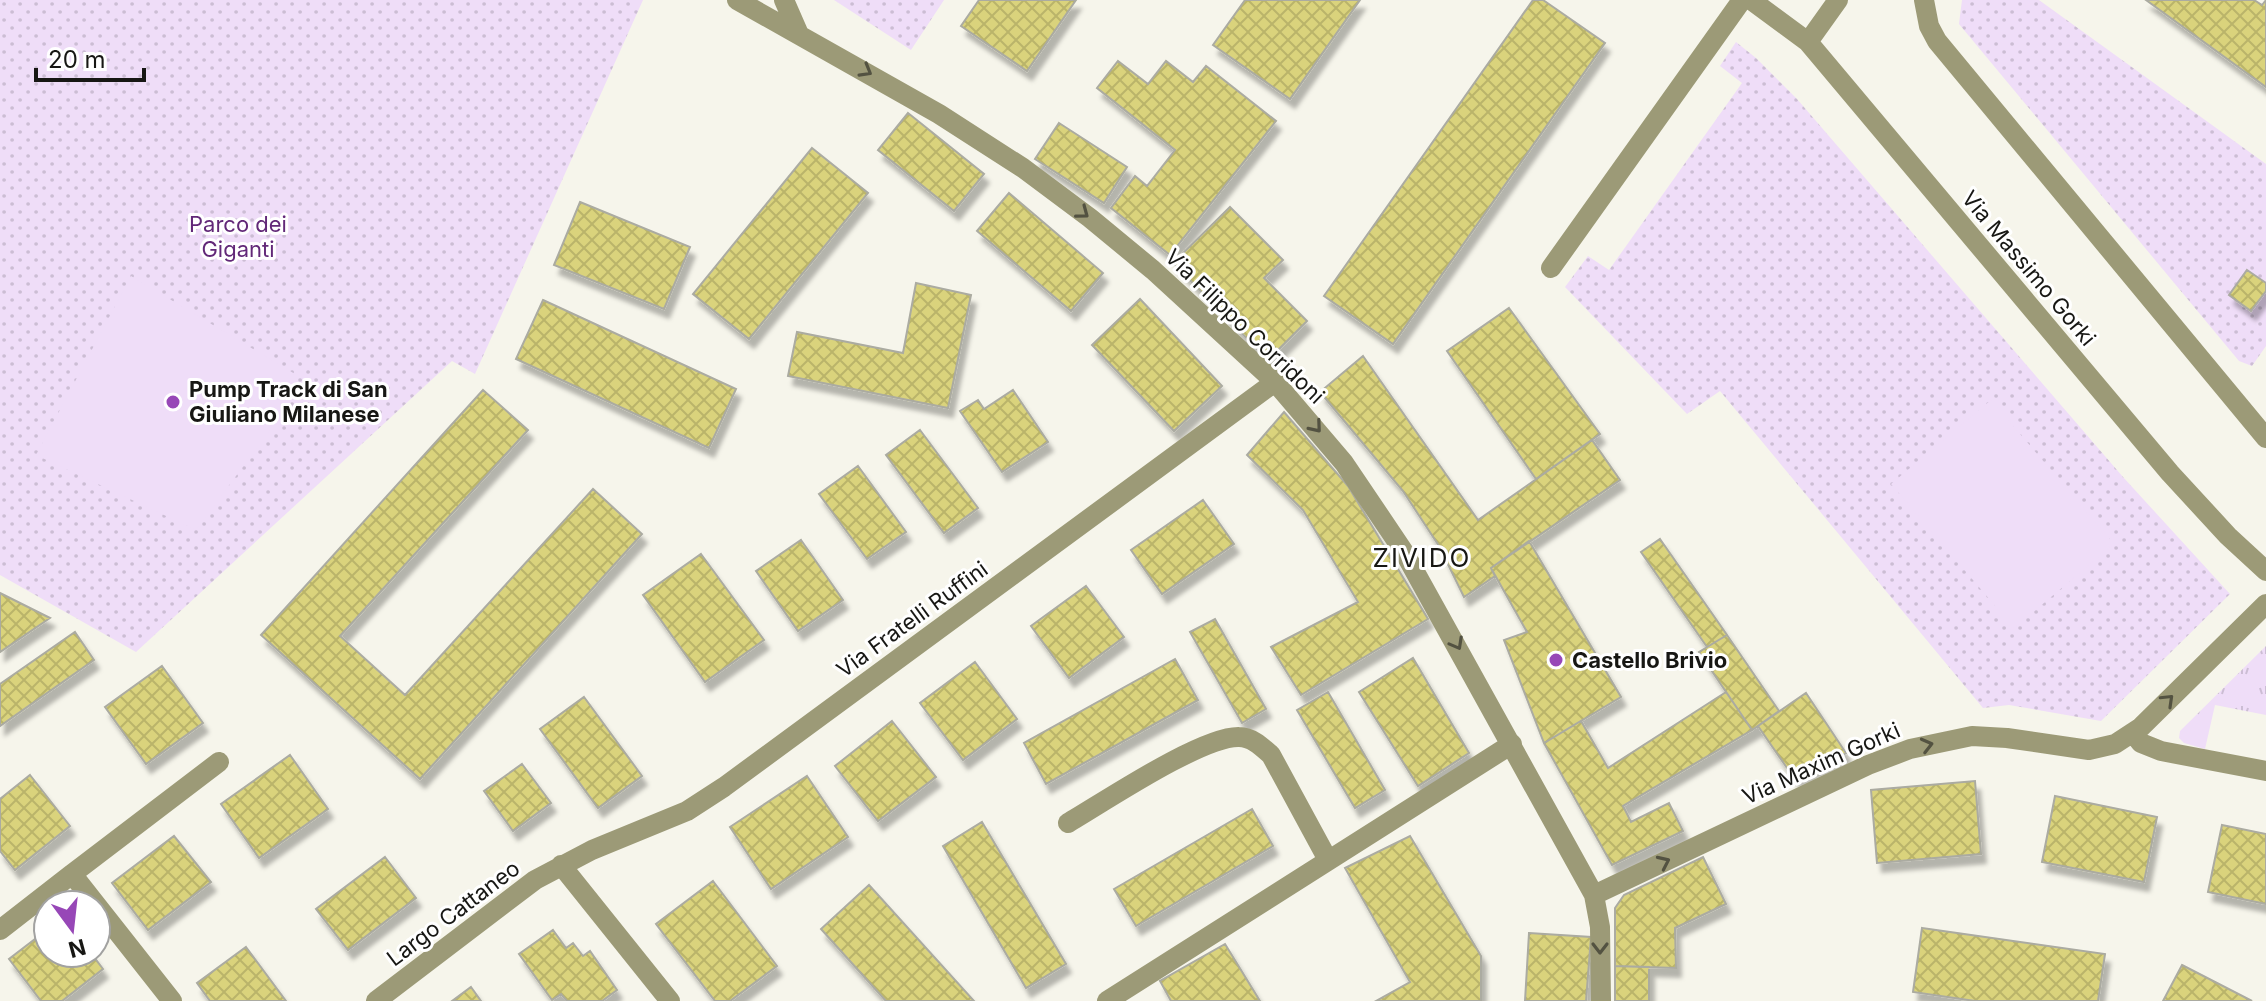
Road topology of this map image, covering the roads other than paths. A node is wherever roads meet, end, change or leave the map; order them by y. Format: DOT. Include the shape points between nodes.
graph roads {
  1 [pos="737,0"];
  2 [pos="784,0"];
  3 [pos="1742,0"];
  4 [pos="1751,0"];
  5 [pos="1838,0"];
  6 [pos="1924,0"];
  7 [pos="798,32"];
  8 [pos="1808,42"];
  9 [pos="1551,268"];
  10 [pos="1275,382"];
  11 [pos="2266,438"];
  12 [pos="2266,571"];
  13 [pos="2266,604"];
  14 [pos="2133,733"];
  15 [pos="1512,744"];
  16 [pos="219,762"];
  17 [pos="2266,771"];
  18 [pos="1068,823"];
  19 [pos="1328,860"];
  20 [pos="561,865"];
  21 [pos="72,874"];
  22 [pos="1594,895"];
  23 [pos="0,930"];
  24 [pos="172,1001"];
  25 [pos="376,1001"];
  26 [pos="670,1001"];
  27 [pos="1107,1001"];
  28 [pos="1601,1001"];
  1 -- 7 [label="street, Via Filippo Corridoni"];
  2 -- 7 [label="street"];
  3 -- 9 [label="street"];
  4 -- 8 [label="street, Via Massimo Gorki"];
  5 -- 8 [label="street"];
  6 -- 11 [label="street" via="1937,41"];
  7 -- 10 [label="street, Via Filippo Corridoni, one-way" via="939,114 1056,193 1153,270"];
  8 -- 12 [label="street, Via Massimo Gorki" via="2170,473"];
  10 -- 15 [label="street, Via Filippo Corridoni, one-way" via="1371,500"];
  10 -- 20 [label="street, Via Fratelli Ruffini" via="703,801"];
  14 -- 13 [label="street, Via Maxim Gorki, one-way"];
  14 -- 17 [label="street" via="2141,743 2161,751"];
  22 -- 14 [label="street, Via Maxim Gorki, one-way" via="1910,749 1972,736 2089,750"];
  15 -- 19 [label="street"];
  15 -- 22 [label="street, Via Filippo Corridoni"];
  16 -- 21 [label="street"];
  18 -- 19 [label="street" via="1197,749 1246,738 1271,755"];
  19 -- 27 [label="street"];
  20 -- 25 [label="street, Largo Cattaneo"];
  20 -- 26 [label="street"];
  21 -- 23 [label="street"];
  21 -- 24 [label="street"];
  22 -- 28 [label="street, Via Filippo Corridoni, one-way"];
}
